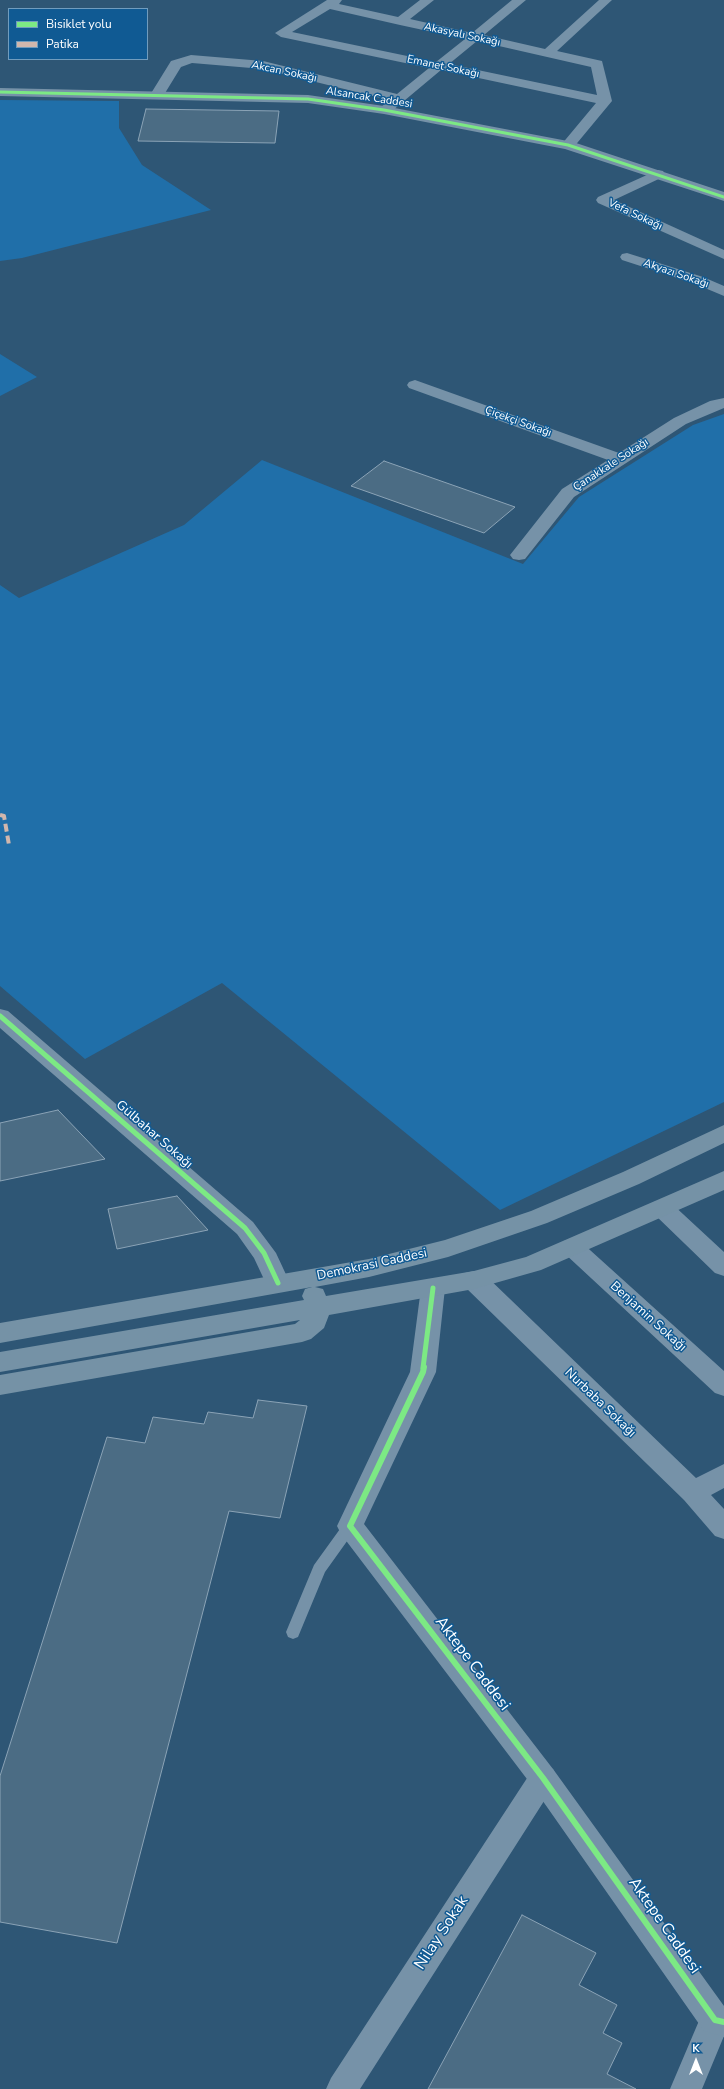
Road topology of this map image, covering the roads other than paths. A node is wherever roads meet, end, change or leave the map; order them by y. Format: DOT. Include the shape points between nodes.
graph roads {
  1 [pos="428,0"];
  2 [pos="520,0"];
  3 [pos="606,0"];
  4 [pos="332,2"];
  5 [pos="400,21"];
  6 [pos="474,37"];
  7 [pos="548,53"];
  8 [pos="439,66"];
  9 [pos="0,92"];
  10 [pos="157,95"];
  11 [pos="398,98"];
  12 [pos="605,100"];
  13 [pos="384,110"];
  14 [pos="568,145"];
  15 [pos="658,174"];
  16 [pos="724,197"];
  17 [pos="724,238"];
  18 [pos="706,246"];
  19 [pos="724,255"];
  20 [pos="627,257"];
  21 [pos="724,292"];
  22 [pos="415,385"];
  23 [pos="724,403"];
  24 [pos="621,459"];
  25 [pos="519,555"];
  26 [pos="0,1016"];
  27 [pos="724,1133"];
  28 [pos="724,1180"];
  29 [pos="662,1208"];
  30 [pos="572,1247"];
  31 [pos="724,1267"];
  32 [pos="474,1280"];
  33 [pos="278,1283"];
  34 [pos="433,1288"];
  35 [pos="319,1306"];
  36 [pos="0,1333"];
  37 [pos="0,1362"];
  38 [pos="0,1385"];
  39 [pos="724,1386"];
  40 [pos="724,1475"];
  41 [pos="693,1492"];
  42 [pos="350,1526"];
  43 [pos="724,1528"];
  44 [pos="293,1632"];
  45 [pos="543,1778"];
  46 [pos="719,2021"];
  47 [pos="342,2089"];
  48 [pos="686,2089"];
  1 -- 5 [label="street"];
  2 -- 6 [label="street"];
  3 -- 7 [label="street"];
  4 -- 5 [label="street, Akasyalı Sokağı"];
  4 -- 8 [label="street, Emanet Sokağı" via="281,32"];
  5 -- 6 [label="street, Akasyalı Sokağı"];
  6 -- 7 [label="street, Akasyalı Sokağı"];
  6 -- 8 [label="street"];
  7 -- 12 [label="street, Akasyalı Sokağı" via="597,64"];
  8 -- 11 [label="street"];
  8 -- 12 [label="street, Emanet Sokağı"];
  9 -- 10 [label="street, Alsancak Caddesi"];
  10 -- 11 [label="street, Akcan Sokağı" via="176,64 191,59 262,65"];
  10 -- 13 [label="street, Alsancak Caddesi" via="308,98"];
  11 -- 13 [label="street"];
  12 -- 14 [label="street"];
  13 -- 14 [label="street, Alsancak Caddesi"];
  14 -- 15 [label="street, Alsancak Caddesi"];
  15 -- 16 [label="street, Alsancak Caddesi"];
  15 -- 18 [label="street, Vefa Sokağı" via="603,200"];
  17 -- 18 [label="street"];
  18 -- 19 [label="street, Vefa Sokağı"];
  20 -- 21 [label="street, Akyazı Sokağı" via="698,280"];
  22 -- 24 [label="street, Çiçekçi Sokağı"];
  23 -- 24 [label="street, Çanakkale Sokağı" via="716,404 680,421"];
  24 -- 25 [label="street, Çanakkale Sokağı" via="568,493"];
  26 -- 33 [label="street, Gülbahar Sokağı" via="245,1228 264,1253"];
  27 -- 33 [label="main road, Demokrasi Caddesi" via="631,1178 538,1217 448,1248 369,1268"];
  28 -- 29 [label="main road"];
  29 -- 30 [label="main road"];
  29 -- 31 [label="street"];
  30 -- 32 [label="main road" via="532,1264"];
  30 -- 39 [label="street, Benjamin Sokağı"];
  32 -- 34 [label="main road"];
  32 -- 41 [label="street, Nurbaba Sokağı"];
  33 -- 35 [label="main road" via="297,1284 312,1293"];
  33 -- 36 [label="main road, Demokrasi Caddesi"];
  34 -- 35 [label="main road"];
  34 -- 42 [label="street" via="423,1372"];
  35 -- 37 [label="main road"];
  35 -- 38 [label="main road" via="315,1321 302,1332"];
  40 -- 41 [label="street"];
  41 -- 43 [label="street, Nurbaba Sokağı"];
  42 -- 44 [label="lane" via="318,1569"];
  42 -- 45 [label="street, Aktepe Caddesi"];
  45 -- 46 [label="street, Aktepe Caddesi"];
  45 -- 47 [label="street, Nilay Sokak"];
  46 -- 48 [label="street"];
}
